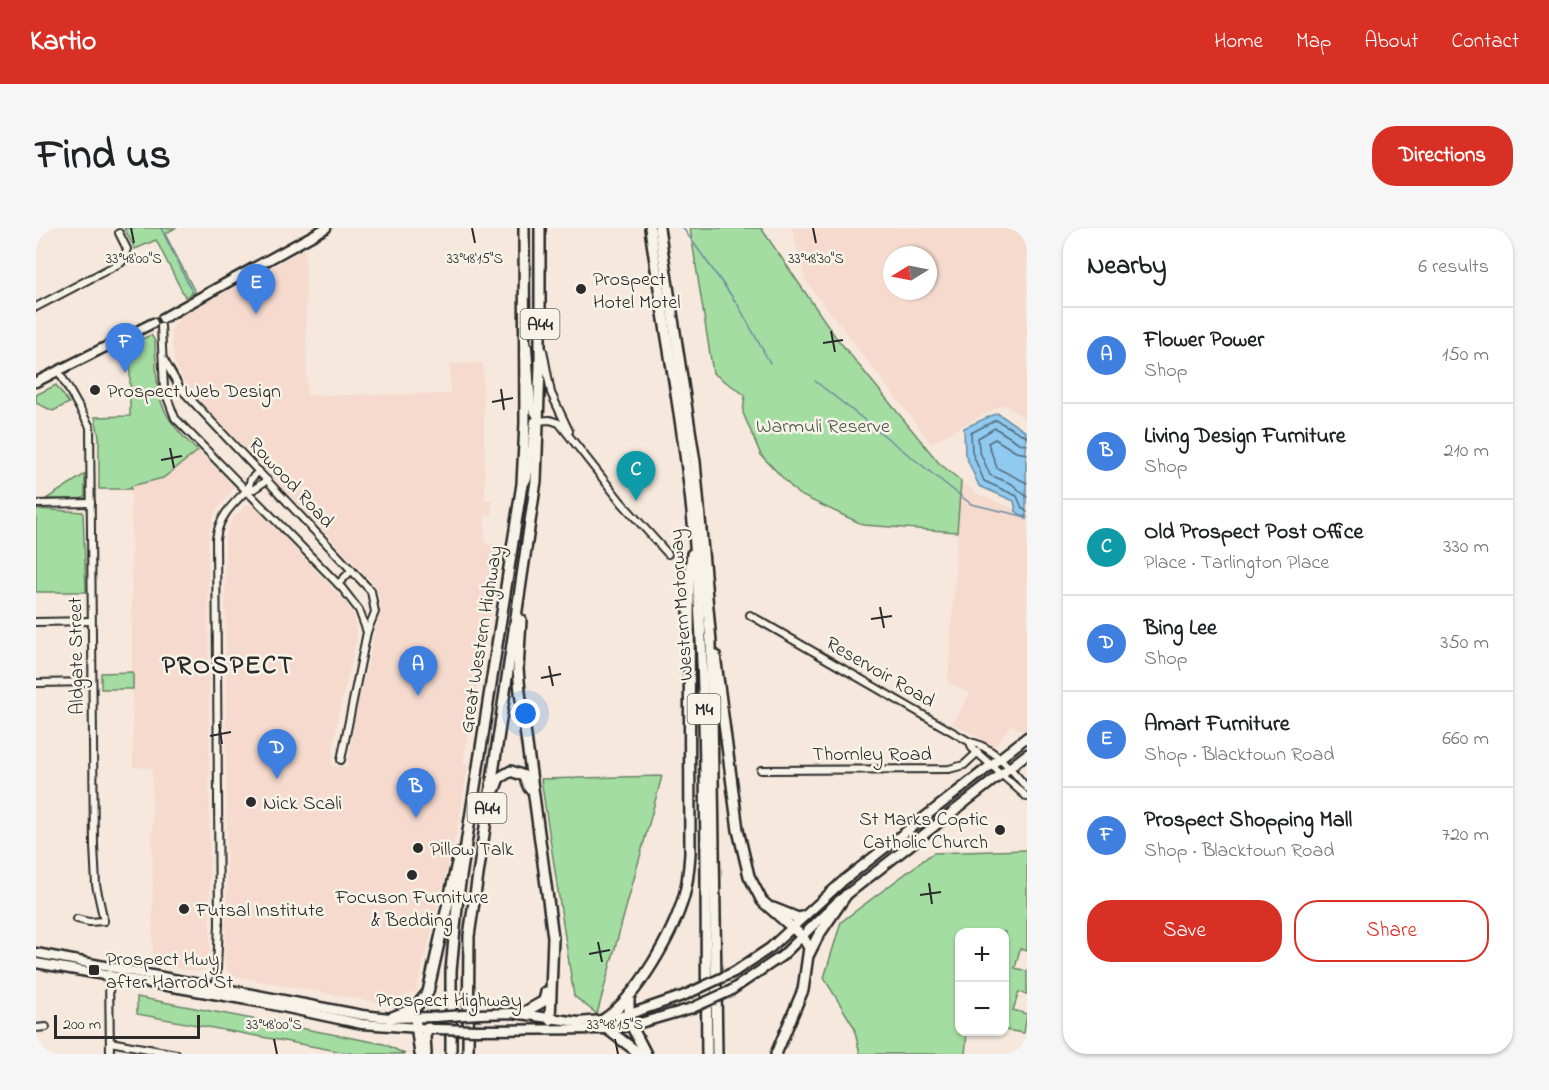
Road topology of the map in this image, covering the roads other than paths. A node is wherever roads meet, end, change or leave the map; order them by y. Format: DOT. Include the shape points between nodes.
graph roads {
  1 [pos="41,228"];
  2 [pos="326,228"];
  3 [pos="524,228"];
  4 [pos="540,228"];
  5 [pos="650,228"];
  6 [pos="659,228"];
  7 [pos="36,231"];
  8 [pos="119,233"];
  9 [pos="36,307"];
  10 [pos="159,322"];
  11 [pos="525,326"];
  12 [pos="540,334"];
  13 [pos="164,360"];
  14 [pos="58,370"];
  15 [pos="36,382"];
  16 [pos="538,419"];
  17 [pos="571,435"];
  18 [pos="259,471"];
  19 [pos="267,480"];
  20 [pos="248,489"];
  21 [pos="520,498"];
  22 [pos="91,503"];
  23 [pos="36,504"];
  24 [pos="694,531"];
  25 [pos="668,554"];
  26 [pos="525,564"];
  27 [pos="352,570"];
  28 [pos="338,584"];
  29 [pos="750,615"];
  30 [pos="91,621"];
  31 [pos="36,622"];
  32 [pos="367,633"];
  33 [pos="711,642"];
  34 [pos="92,682"];
  35 [pos="36,683"];
  36 [pos="1027,737"];
  37 [pos="970,742"];
  38 [pos="496,752"];
  39 [pos="978,752"];
  40 [pos="480,754"];
  41 [pos="1027,754"];
  42 [pos="1000,759"];
  43 [pos="340,760"];
  44 [pos="992,766"];
  45 [pos="1010,768"];
  46 [pos="761,770"];
  47 [pos="1002,774"];
  48 [pos="475,787"];
  49 [pos="1027,788"];
  50 [pos="1027,797"];
  51 [pos="483,842"];
  52 [pos="846,895"];
  53 [pos="768,906"];
  54 [pos="802,916"];
  55 [pos="77,919"];
  56 [pos="792,928"];
  57 [pos="803,937"];
  58 [pos="36,953"];
  59 [pos="809,954"];
  60 [pos="36,963"];
  61 [pos="109,972"];
  62 [pos="215,991"];
  63 [pos="629,996"];
  64 [pos="523,1013"];
  65 [pos="627,1015"];
  66 [pos="390,1018"];
  67 [pos="550,1020"];
  68 [pos="415,1023"];
  69 [pos="605,1024"];
  70 [pos="630,1026"];
  71 [pos="46,1027"];
  72 [pos="36,1028"];
  73 [pos="432,1028"];
  74 [pos="110,1042"];
  75 [pos="110,1054"];
  76 [pos="176,1054"];
  77 [pos="420,1054"];
  78 [pos="426,1054"];
  79 [pos="451,1054"];
  80 [pos="468,1054"];
  81 [pos="640,1054"];
  82 [pos="646,1054"];
  83 [pos="707,1054"];
  84 [pos="717,1054"];
  85 [pos="776,1054"];
  1 -- 7 [label="street"];
  2 -- 10 [label="main road"];
  3 -- 11 [label="highway, Great Western Highway / A44"];
  4 -- 12 [label="highway, Great Western Highway / A44"];
  5 -- 24 [label="highway, Western Motorway / M4"];
  6 -- 33 [label="highway, Western Motorway / M4" via="696,471"];
  8 -- 9 [label="street" via="127,249 122,262"];
  10 -- 13 [label="street, Rowood Road"];
  10 -- 14 [label="main road"];
  11 -- 16 [label="street" via="532,409"];
  11 -- 21 [label="highway, Great Western Highway / A44"];
  12 -- 16 [label="highway, Great Western Highway / A44"];
  12 -- 17 [label="street" via="551,393"];
  13 -- 18 [label="street, Rowood Road" via="180,388"];
  13 -- 20 [label="street, Rowood Road" via="164,389 175,418"];
  14 -- 15 [label="main road"];
  14 -- 22 [label="street, Aldgate Street" via="90,427"];
  16 -- 17 [label="street" via="560,423"];
  16 -- 21 [label="street" via="532,427 528,478"];
  16 -- 26 [label="highway, Great Western Highway / A44" via="535,492"];
  17 -- 25 [label="street" via="622,503"];
  18 -- 19 [label="street, Rowood Road"];
  18 -- 20 [label="street"];
  19 -- 20 [label="street"];
  19 -- 27 [label="street, Rowood Road"];
  20 -- 28 [label="street, Rowood Road"];
  20 -- 62 [label="street" via="224,514 216,539 219,925"];
  21 -- 40 [label="highway, Great Western Highway / A44"];
  22 -- 23 [label="street"];
  22 -- 30 [label="street, Aldgate Street"];
  24 -- 63 [label="highway" via="689,580 690,854 686,891 673,925"];
  24 -- 83 [label="highway, Western Motorway / M4" via="704,707"];
  26 -- 38 [label="highway, Great Western Highway / A44"];
  26 -- 67 [label="highway" via="518,669 553,937"];
  27 -- 28 [label="street"];
  27 -- 32 [label="street, Rowood Road" via="375,602"];
  28 -- 32 [label="street, Rowood Road" via="354,602"];
  29 -- 37 [label="street, Reservoir Road"];
  30 -- 31 [label="street"];
  30 -- 34 [label="street, Aldgate Street"];
  32 -- 43 [label="street, Rowood Road"];
  33 -- 53 [label="highway" via="717,659 738,830 753,886"];
  33 -- 84 [label="highway, Western Motorway / M4"];
  34 -- 35 [label="street"];
  34 -- 55 [label="street, Aldgate Street" via="94,856 104,921"];
  36 -- 42 [label="main road, Prospect Highway"];
  37 -- 39 [label="street, Reservoir Road"];
  37 -- 42 [label="street, Reservoir Road"];
  38 -- 40 [label="highway" via="487,760"];
  38 -- 51 [label="highway, Great Western Highway / A44"];
  39 -- 44 [label="street, Reservoir Road"];
  39 -- 46 [label="street, Thornley Road" via="954,769"];
  40 -- 48 [label="highway, Great Western Highway / A44"];
  41 -- 45 [label="main road, Prospect Highway"];
  42 -- 44 [label="main road, Prospect Highway"];
  42 -- 45 [label="street, Reservoir Road"];
  44 -- 47 [label="street, Reservoir Road"];
  44 -- 54 [label="main road, Prospect Highway"];
  45 -- 47 [label="main road, Prospect Highway"];
  45 -- 49 [label="street, Reservoir Road"];
  47 -- 50 [label="street, Reservoir Road"];
  47 -- 52 [label="main road, Prospect Highway"];
  48 -- 66 [label="highway" via="431,985 415,1008"];
  48 -- 79 [label="highway, Great Western Highway / A44" via="454,936"];
  51 -- 64 [label="highway" via="499,778 507,772 520,772 529,787 550,953 544,1001"];
  51 -- 80 [label="highway, Great Western Highway / A44" via="469,936"];
  52 -- 57 [label="main road, Prospect Highway"];
  52 -- 59 [label="highway"];
  53 -- 54 [label="highway" via="798,918"];
  53 -- 56 [label="highway"];
  54 -- 56 [label="main road, Prospect Highway"];
  56 -- 57 [label="highway"];
  56 -- 65 [label="main road, Prospect Highway, bridge" via="734,972 685,995"];
  57 -- 59 [label="highway"];
  57 -- 70 [label="main road, Prospect Highway, bridge" via="730,992"];
  58 -- 61 [label="main road, Prospect Highway"];
  59 -- 85 [label="highway" via="797,1008"];
  60 -- 61 [label="main road, Prospect Highway"];
  61 -- 62 [label="main road, Prospect Highway"];
  61 -- 74 [label="street"];
  62 -- 66 [label="main road, Prospect Highway"];
  62 -- 68 [label="main road, Prospect Highway" via="362,1024"];
  63 -- 65 [label="highway"];
  63 -- 69 [label="highway"];
  64 -- 67 [label="main road, Prospect Highway"];
  64 -- 68 [label="main road, Prospect Highway, bridge" via="435,1017"];
  65 -- 69 [label="main road, Prospect Highway"];
  65 -- 70 [label="highway"];
  66 -- 68 [label="main road, Prospect Highway"];
  67 -- 69 [label="main road, Prospect Highway"];
  68 -- 73 [label="main road, Prospect Highway"];
  68 -- 77 [label="highway"];
  69 -- 70 [label="main road, Prospect Highway"];
  69 -- 73 [label="main road, Prospect Highway, bridge"];
  69 -- 81 [label="highway"];
  70 -- 82 [label="highway"];
  71 -- 72 [label="street"];
  73 -- 78 [label="highway" via="425,1035"];
  74 -- 75 [label="street"];
  74 -- 76 [label="street"];
}
